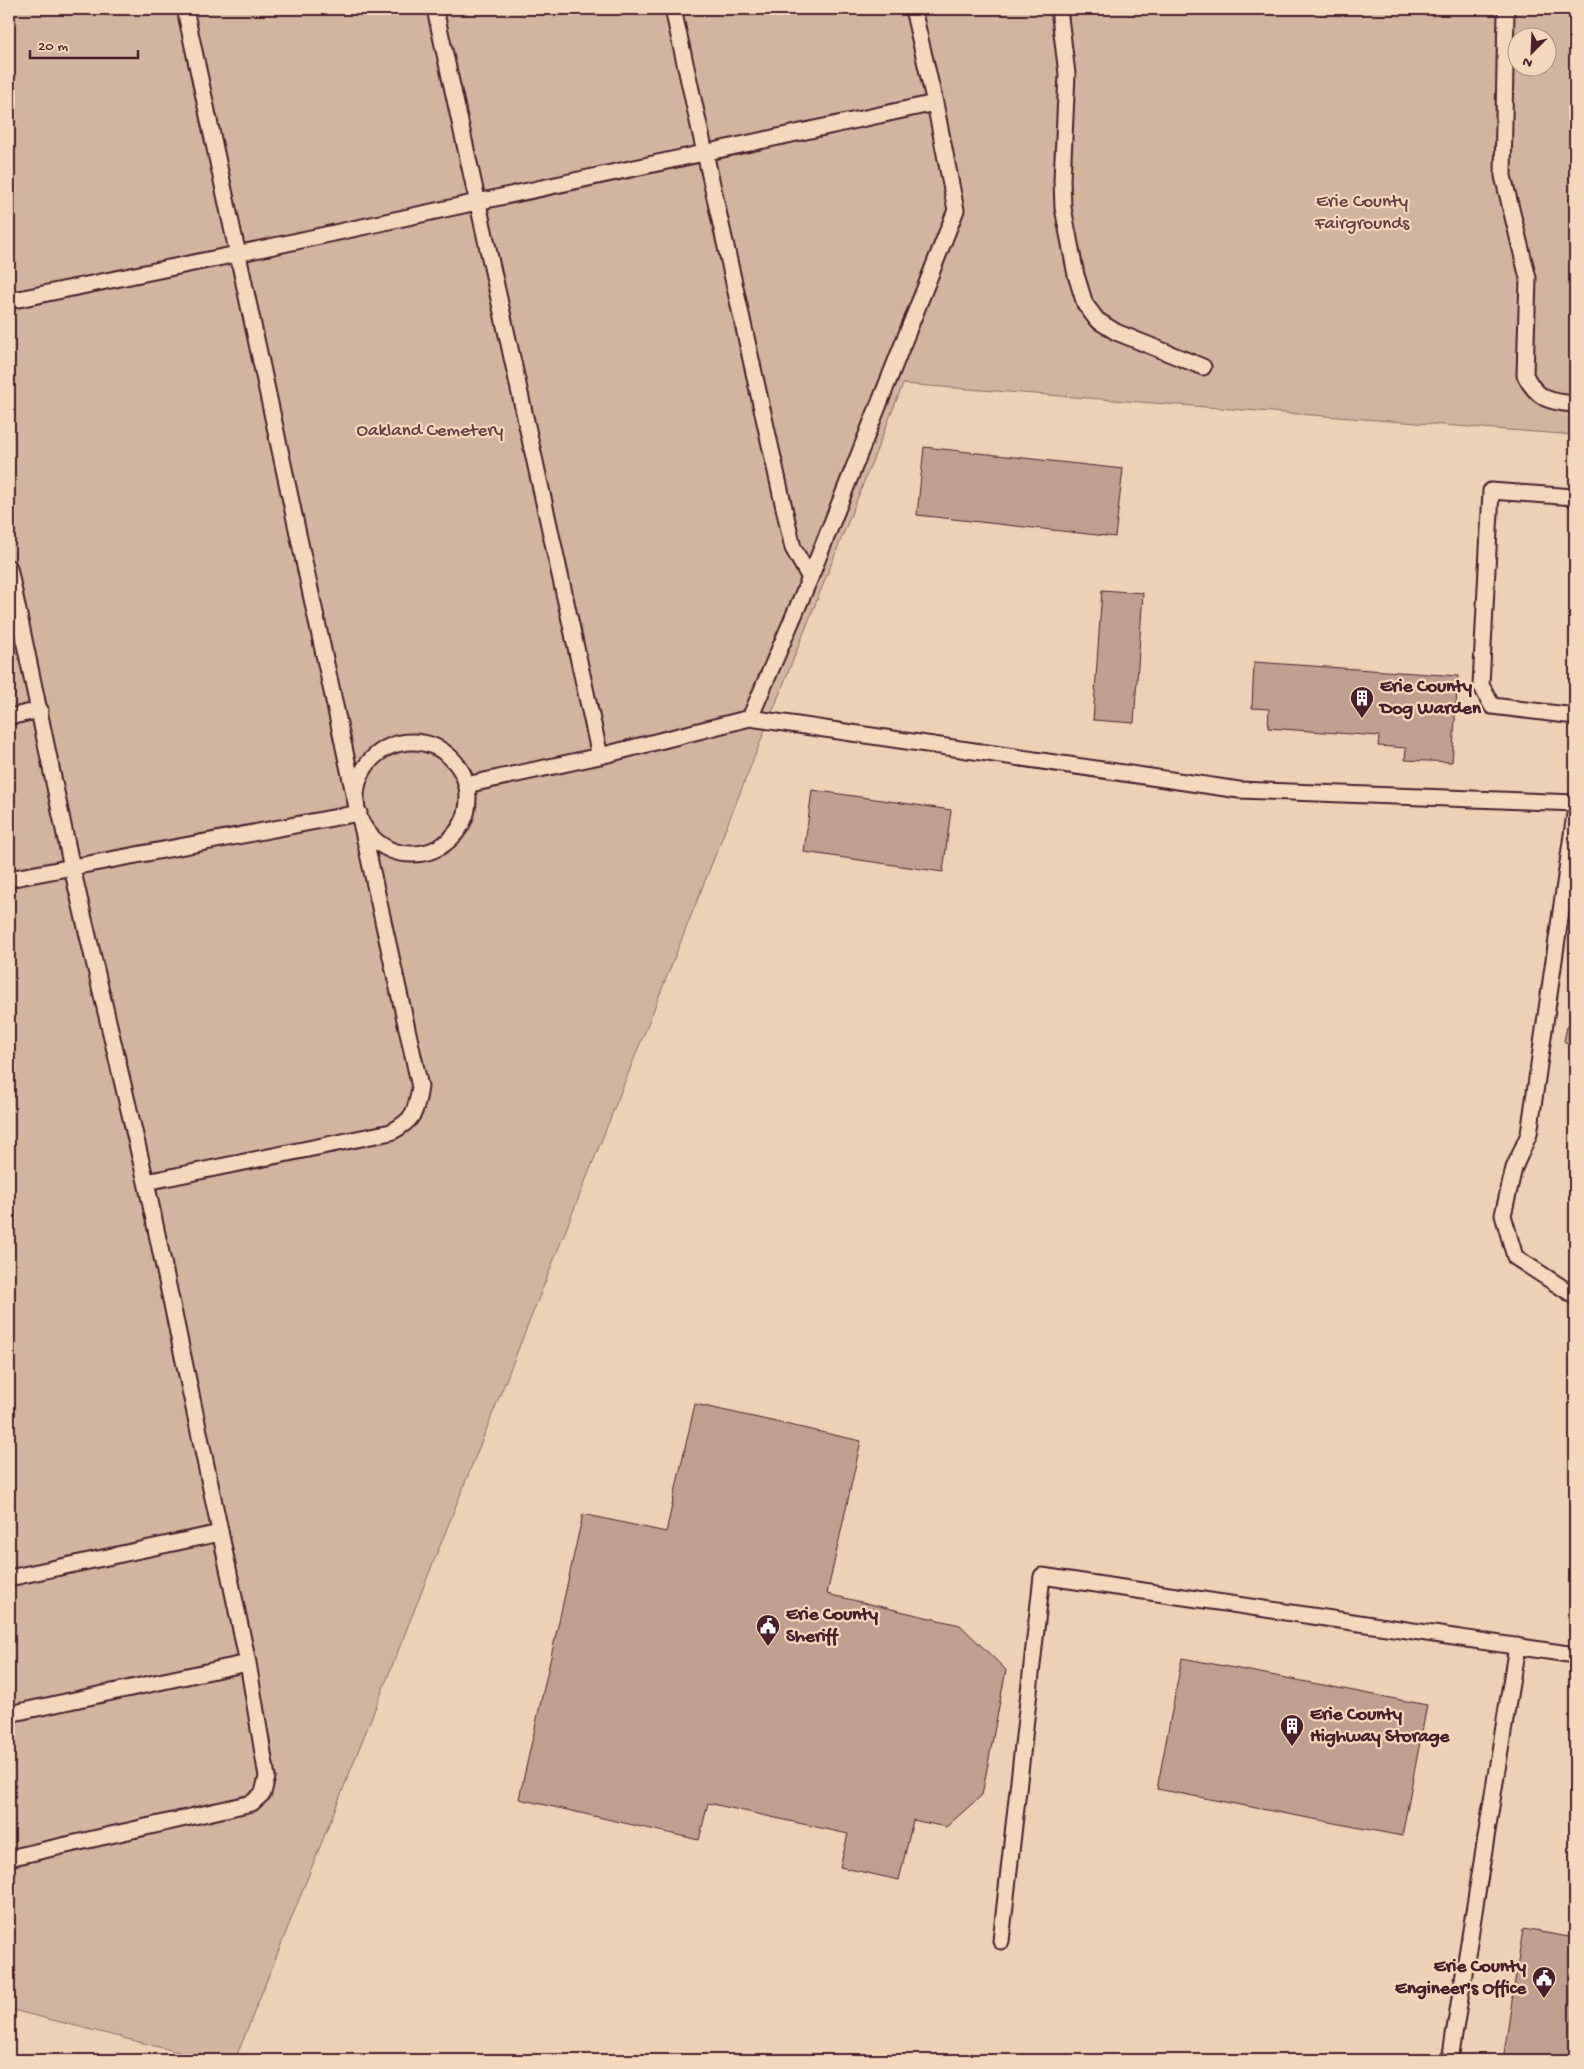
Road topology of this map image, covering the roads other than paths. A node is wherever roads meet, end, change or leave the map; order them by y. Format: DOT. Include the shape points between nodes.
graph roads {
  1 [pos="185,9"];
  2 [pos="435,9"];
  3 [pos="673,9"];
  4 [pos="913,9"];
  5 [pos="1059,9"];
  6 [pos="1506,9"];
  7 [pos="935,103"];
  8 [pos="704,153"];
  9 [pos="477,200"];
  10 [pos="237,254"];
  11 [pos="9,300"];
  12 [pos="1203,367"];
  13 [pos="1575,404"];
  14 [pos="1575,497"];
  15 [pos="9,574"];
  16 [pos="810,578"];
  17 [pos="40,710"];
  18 [pos="1575,716"];
  19 [pos="9,717"];
  20 [pos="750,718"];
  21 [pos="600,756"];
  22 [pos="466,784"];
  23 [pos="1575,803"];
  24 [pos="359,813"];
  25 [pos="1575,814"];
  26 [pos="72,868"];
  27 [pos="9,879"];
  28 [pos="146,1182"];
  29 [pos="1575,1296"];
  30 [pos="220,1533"];
  31 [pos="9,1578"];
  32 [pos="1517,1646"];
  33 [pos="1575,1655"];
  34 [pos="248,1663"];
  35 [pos="9,1714"];
  36 [pos="9,1858"];
  37 [pos="1001,1941"];
  38 [pos="1450,2060"];
  1 -- 10 [label="lane"];
  2 -- 9 [label="lane"];
  3 -- 8 [label="lane"];
  4 -- 7 [label="lane"];
  5 -- 12 [label="lane" via="1067,74 1063,208 1085,304 1097,320 1116,332"];
  6 -- 13 [label="lane" via="1503,176 1528,278 1526,375 1531,387 1541,397 1556,403"];
  7 -- 8 [label="lane"];
  7 -- 16 [label="lane" via="956,210"];
  8 -- 9 [label="lane"];
  8 -- 16 [label="lane" via="792,548"];
  9 -- 10 [label="lane"];
  9 -- 21 [label="lane"];
  10 -- 11 [label="lane"];
  10 -- 24 [label="lane"];
  14 -- 18 [label="lane" via="1491,491 1481,685 1492,706"];
  15 -- 17 [label="lane"];
  16 -- 20 [label="lane"];
  17 -- 19 [label="lane"];
  17 -- 26 [label="lane"];
  20 -- 21 [label="lane"];
  20 -- 23 [label="lane" via="1239,790"];
  21 -- 22 [label="lane"];
  22 -- 24 [label="lane" via="459,768 432,746 414,742 397,744 380,753 366,767 358,784"];
  22 -- 24 [label="lane" via="469,802 455,835 426,853 406,854 388,849 372,838"];
  24 -- 26 [label="lane"];
  24 -- 28 [label="lane" via="420,1087 417,1108 408,1123 391,1132"];
  25 -- 29 [label="lane" via="1529,1134 1514,1168 1503,1215 1516,1258"];
  26 -- 27 [label="lane"];
  26 -- 28 [label="lane"];
  28 -- 30 [label="lane"];
  30 -- 31 [label="lane"];
  30 -- 34 [label="lane"];
  32 -- 33 [label="lane"];
  32 -- 37 [label="lane" via="1042,1576"];
  32 -- 38 [label="lane"];
  34 -- 35 [label="lane"];
  34 -- 36 [label="lane" via="267,1777 263,1793 252,1804"];
}
